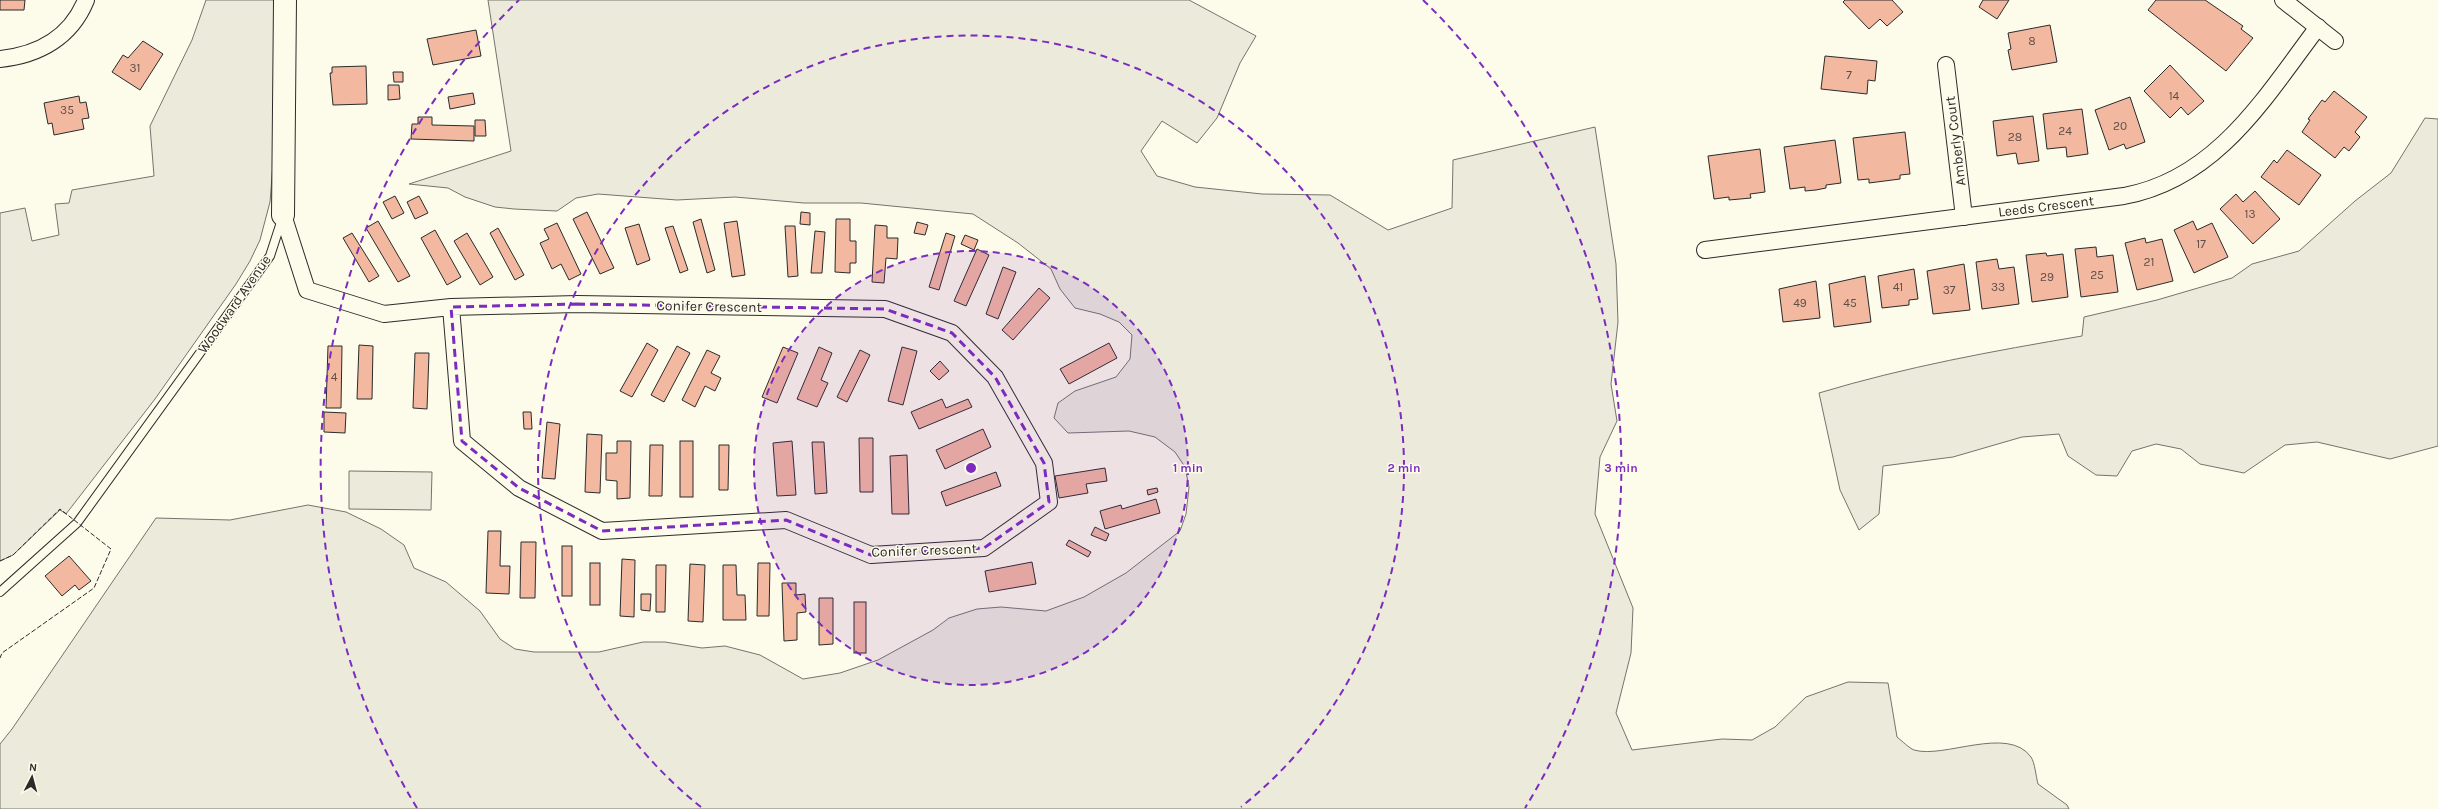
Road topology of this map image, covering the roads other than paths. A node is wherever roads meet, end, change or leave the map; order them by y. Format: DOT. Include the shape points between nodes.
graph roads {
  1 [pos="86,0"];
  2 [pos="285,0"];
  3 [pos="2283,0"];
  4 [pos="2318,27"];
  5 [pos="2335,41"];
  6 [pos="0,59"];
  7 [pos="1946,65"];
  8 [pos="283,215"];
  9 [pos="1964,217"];
  10 [pos="1705,250"];
  11 [pos="451,307"];
  12 [pos="0,592"];
  1 -- 6 [label="street" via="77,19 59,38 34,52"];
  2 -- 8 [label="street, Woodward Avenue"];
  3 -- 4 [label="street"];
  4 -- 5 [label="street"];
  4 -- 9 [label="street, Leeds Crescent" via="2248,120 2226,144 2185,174 2163,186 2133,194"];
  7 -- 9 [label="street, Amberly Court"];
  8 -- 11 [label="street, Conifer Crescent" via="307,290 384,314"];
  8 -- 12 [label="lane, Woodward Avenue" via="270,256 77,523"];
  9 -- 10 [label="street, Leeds Crescent"];
  11 -- 11 [label="street, Conifer Crescent" via="462,440 519,488 602,531 786,520 870,555 984,548 1049,502 1044,463 995,377 952,333 885,309 577,304"];
}
